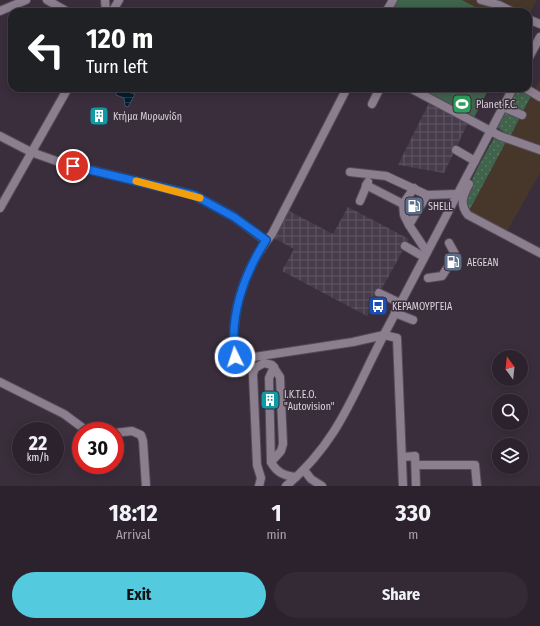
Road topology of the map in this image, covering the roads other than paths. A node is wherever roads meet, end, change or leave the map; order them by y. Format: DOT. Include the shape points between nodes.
graph roads {
  1 [pos="26,0"];
  2 [pos="47,0"];
  3 [pos="481,0"];
  4 [pos="500,2"];
  5 [pos="61,8"];
  6 [pos="0,11"];
  7 [pos="540,37"];
  8 [pos="537,50"];
  9 [pos="66,92"];
  10 [pos="346,92"];
  11 [pos="378,92"];
  12 [pos="417,92"];
  13 [pos="511,92"];
  14 [pos="372,104"];
  15 [pos="503,106"];
  16 [pos="522,115"];
  17 [pos="492,132"];
  18 [pos="0,136"];
  19 [pos="456,150"];
  20 [pos="540,150"];
  21 [pos="31,152"];
  22 [pos="475,161"];
  23 [pos="350,172"];
  24 [pos="370,175"];
  25 [pos="366,185"];
  26 [pos="414,188"];
  27 [pos="457,194"];
  28 [pos="427,195"];
  29 [pos="360,201"];
  30 [pos="403,204"];
  31 [pos="0,208"];
  32 [pos="409,225"];
  33 [pos="266,240"];
  34 [pos="449,243"];
  35 [pos="404,246"];
  36 [pos="540,253"];
  37 [pos="425,255"];
  38 [pos="454,256"];
  39 [pos="449,265"];
  40 [pos="428,278"];
  41 [pos="379,293"];
  42 [pos="400,303"];
  43 [pos="395,313"];
  44 [pos="413,320"];
  45 [pos="384,334"];
  46 [pos="274,367"];
  47 [pos="0,382"];
  48 [pos="75,422"];
  49 [pos="124,432"];
  50 [pos="270,439"];
  51 [pos="256,440"];
  52 [pos="403,457"];
  53 [pos="271,462"];
  54 [pos="416,465"];
  55 [pos="304,470"];
  56 [pos="296,477"];
  57 [pos="146,486"];
  58 [pos="259,486"];
  59 [pos="286,486"];
  60 [pos="322,486"];
  61 [pos="403,486"];
  62 [pos="416,486"];
  63 [pos="477,486"];
  1 -- 6 [label="street"];
  2 -- 5 [label="street"];
  3 -- 4 [label="street"];
  7 -- 8 [label="street"];
  9 -- 21 [label="street"];
  10 -- 33 [label="street" via="272,234"];
  11 -- 14 [label="street"];
  12 -- 17 [label="street"];
  13 -- 15 [label="street"];
  15 -- 16 [label="street"];
  15 -- 17 [label="street"];
  17 -- 20 [label="street"];
  17 -- 22 [label="street"];
  17 -- 36 [label="street" via="464,194 464,211"];
  18 -- 21 [label="street"];
  19 -- 22 [label="street"];
  21 -- 31 [label="street"];
  21 -- 33 [label="street" via="96,172 194,195 234,217"];
  22 -- 27 [label="street"];
  23 -- 24 [label="street"];
  24 -- 25 [label="street"];
  24 -- 26 [label="street" via="386,176"];
  25 -- 29 [label="street"];
  25 -- 30 [label="street"];
  26 -- 28 [label="street"];
  26 -- 30 [label="street"];
  27 -- 28 [label="street"];
  27 -- 37 [label="street"];
  28 -- 32 [label="street"];
  30 -- 32 [label="street" via="404,215"];
  32 -- 37 [label="street"];
  33 -- 45 [label="street" via="246,278 236,310 233,345 235,357 241,359 353,342"];
  34 -- 38 [label="street"];
  35 -- 37 [label="street"];
  37 -- 42 [label="street"];
  39 -- 40 [label="street" via="442,276"];
  41 -- 42 [label="street"];
  42 -- 43 [label="street"];
  43 -- 44 [label="street"];
  43 -- 45 [label="street"];
  45 -- 52 [label="street" via="398,338"];
  45 -- 55 [label="street" via="346,413"];
  46 -- 50 [label="street" via="269,378"];
  46 -- 51 [label="street" via="269,363 259,364 253,374"];
  46 -- 53 [label="street" via="280,377 283,444 281,452"];
  47 -- 48 [label="street"];
  49 -- 57 [label="street" via="132,431 140,435 143,441"];
  50 -- 51 [label="street"];
  50 -- 53 [label="street"];
  51 -- 58 [label="street" via="257,465 261,478"];
  52 -- 54 [label="street" via="415,456"];
  52 -- 61 [label="street"];
  53 -- 56 [label="street" via="281,474"];
  54 -- 62 [label="street"];
  54 -- 63 [label="street" via="475,465"];
  55 -- 56 [label="street"];
  55 -- 60 [label="street" via="311,479"];
  56 -- 59 [label="street"];
}
